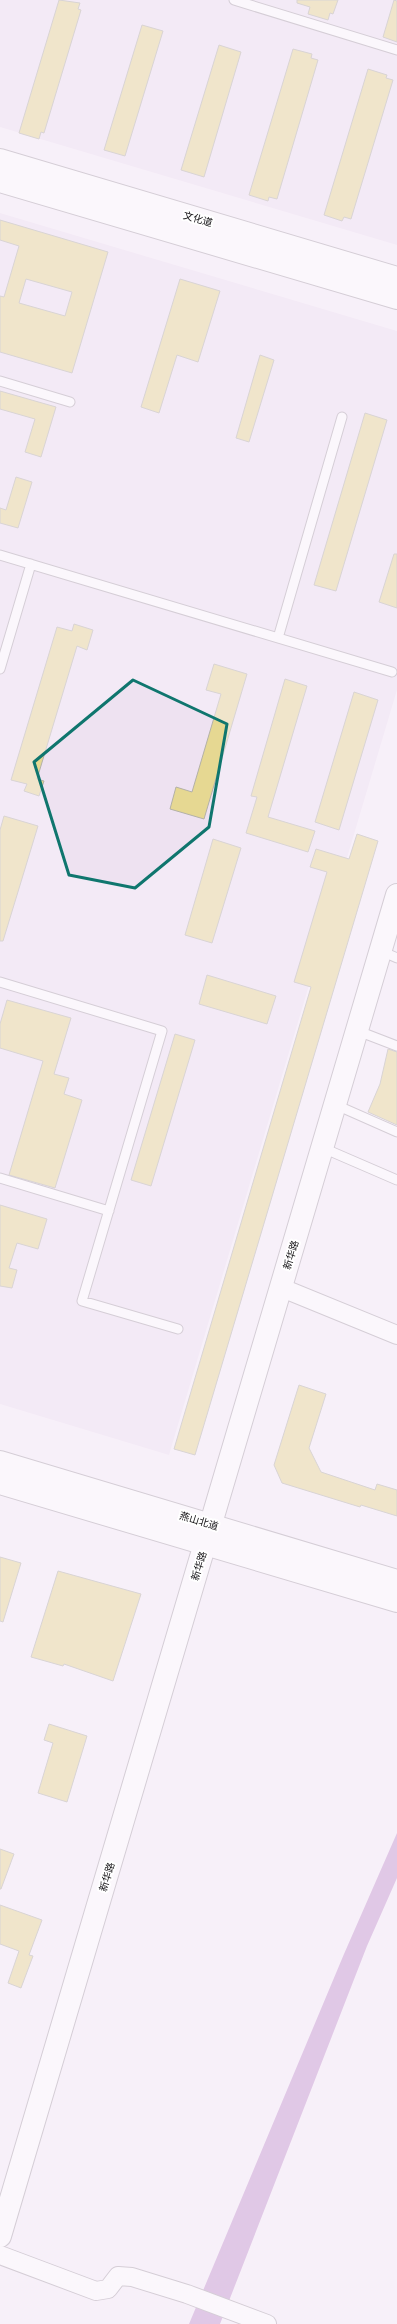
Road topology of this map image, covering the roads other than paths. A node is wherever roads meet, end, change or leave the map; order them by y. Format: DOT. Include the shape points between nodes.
graph roads {
  1 [pos="234,0"];
  2 [pos="397,50"];
  3 [pos="0,160"];
  4 [pos="0,181"];
  5 [pos="397,278"];
  6 [pos="397,298"];
  7 [pos="0,381"];
  8 [pos="70,402"];
  9 [pos="342,417"];
  10 [pos="0,555"];
  11 [pos="31,564"];
  12 [pos="278,638"];
  13 [pos="0,669"];
  14 [pos="392,672"];
  15 [pos="397,895"];
  16 [pos="389,955"];
  17 [pos="0,982"];
  18 [pos="358,1030"];
  19 [pos="397,1046"];
  20 [pos="336,1106"];
  21 [pos="397,1132"];
  22 [pos="323,1148"];
  23 [pos="0,1178"];
  24 [pos="397,1180"];
  25 [pos="108,1211"];
  26 [pos="282,1288"];
  27 [pos="178,1329"];
  28 [pos="397,1335"];
  29 [pos="0,1462"];
  30 [pos="0,1483"];
  31 [pos="208,1535"];
  32 [pos="397,1580"];
  33 [pos="397,1601"];
  34 [pos="0,2236"];
  35 [pos="0,2255"];
  36 [pos="267,2324"];
  1 -- 2 [label="lane"];
  3 -- 5 [label="main road, 文化道"];
  4 -- 6 [label="main road, 文化道"];
  7 -- 8 [label="lane"];
  9 -- 12 [label="lane"];
  10 -- 11 [label="lane"];
  11 -- 12 [label="lane"];
  11 -- 13 [label="lane"];
  12 -- 14 [label="lane"];
  15 -- 16 [label="main road, 新华路"];
  16 -- 18 [label="main road, 新华路"];
  17 -- 25 [label="lane" via="162,1031"];
  18 -- 19 [label="lane"];
  18 -- 20 [label="main road, 新华路"];
  20 -- 21 [label="lane"];
  20 -- 22 [label="main road, 新华路"];
  22 -- 24 [label="lane"];
  22 -- 26 [label="main road, 新华路"];
  23 -- 25 [label="lane"];
  25 -- 27 [label="lane" via="82,1301"];
  26 -- 28 [label="street"];
  26 -- 31 [label="main road, 新华路"];
  29 -- 31 [label="main road, 燕山北道"];
  30 -- 31 [label="main road, 燕山北道"];
  31 -- 32 [label="main road, 燕山北道"];
  31 -- 33 [label="main road, 燕山北道"];
  31 -- 34 [label="main road, 新华路"];
  35 -- 36 [label="street" via="96,2291 108,2289 118,2276 132,2277 187,2294"];
}
